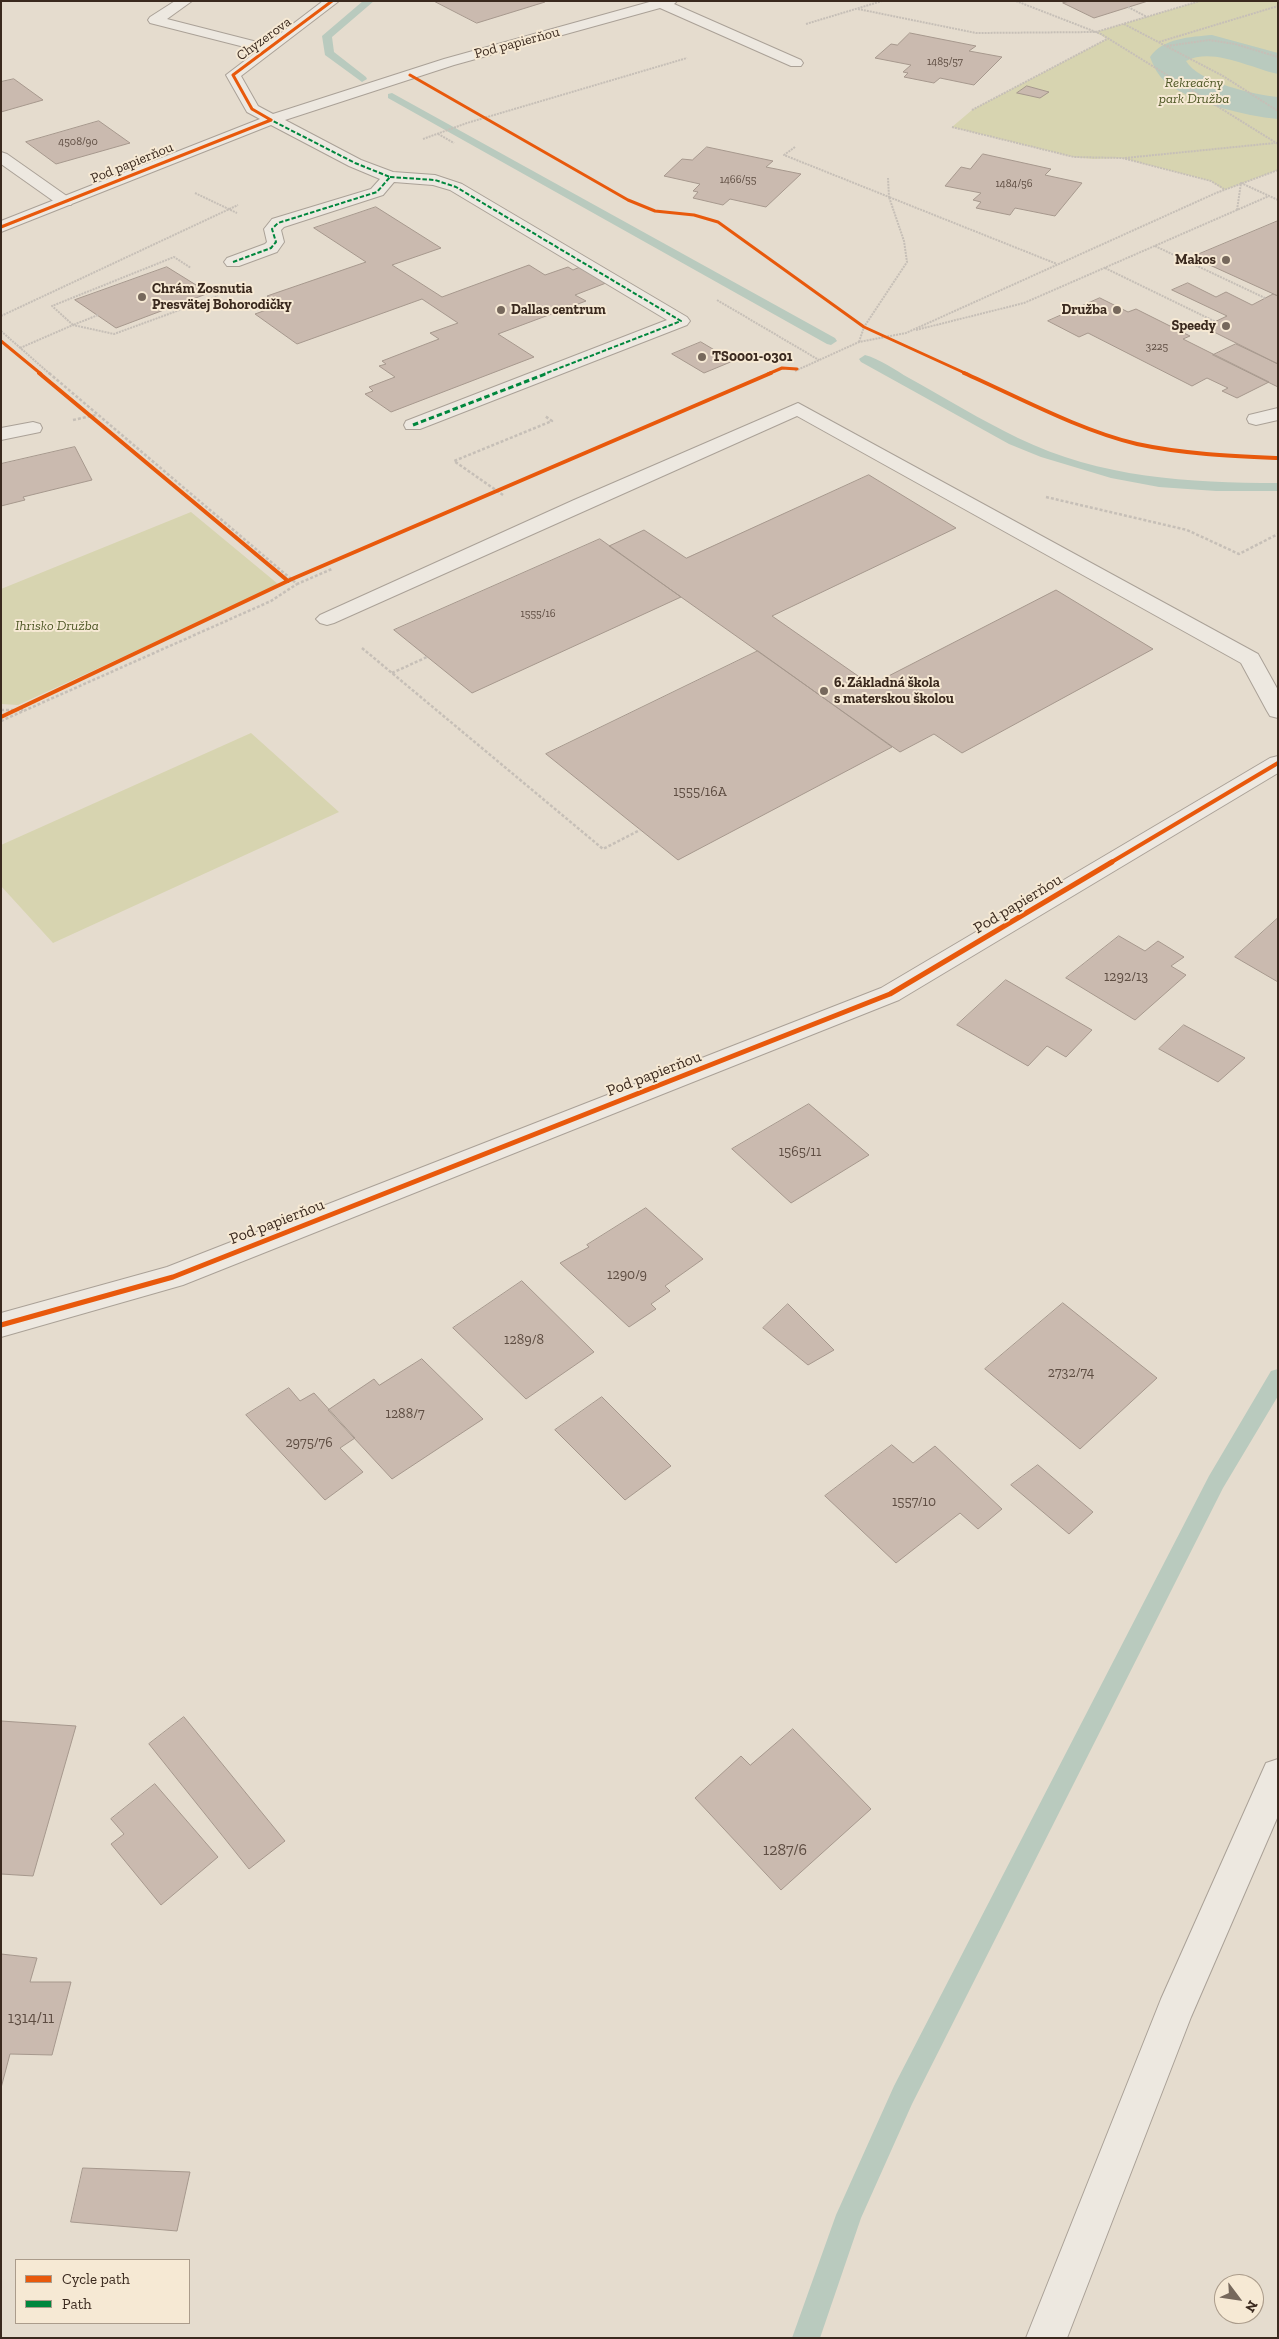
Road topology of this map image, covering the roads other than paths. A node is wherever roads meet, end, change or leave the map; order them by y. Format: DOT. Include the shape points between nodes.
graph roads {
  1 [pos="185,1"];
  2 [pos="332,1"];
  3 [pos="666,2"];
  4 [pos="268,49"];
  5 [pos="796,63"];
  6 [pos="271,120"];
  7 [pos="1,157"];
  8 [pos="390,177"];
  9 [pos="65,202"];
  10 [pos="1,227"];
  11 [pos="233,262"];
  12 [pos="1278,414"];
  13 [pos="1256,419"];
  14 [pos="413,425"];
  15 [pos="33,428"];
  16 [pos="1,434"];
  17 [pos="327,619"];
  18 [pos="1278,711"];
  19 [pos="1278,763"];
  20 [pos="1,1325"];
  21 [pos="1278,1775"];
  22 [pos="1046,2338"];
  1 -- 4 [label="street" via="155,20"];
  2 -- 4 [label="street, Chyzerova"];
  3 -- 5 [label="street"];
  3 -- 6 [label="street, Pod papierňou" via="410,75"];
  4 -- 6 [label="street, Chyzerova" via="233,75 252,109"];
  6 -- 8 [label="street"];
  6 -- 9 [label="street, Pod papierňou"];
  7 -- 9 [label="street"];
  8 -- 11 [label="street" via="377,192 278,223 272,229 276,242 271,248"];
  8 -- 14 [label="street" via="435,180 456,187 681,320"];
  9 -- 10 [label="street, Pod papierňou"];
  12 -- 13 [label="street"];
  15 -- 16 [label="street"];
  17 -- 18 [label="street" via="798,409 1250,659"];
  19 -- 20 [label="street, Pod papierňou" via="890,994 173,1277"];
  21 -- 22 [label="street" via="1174,2012"];
}
